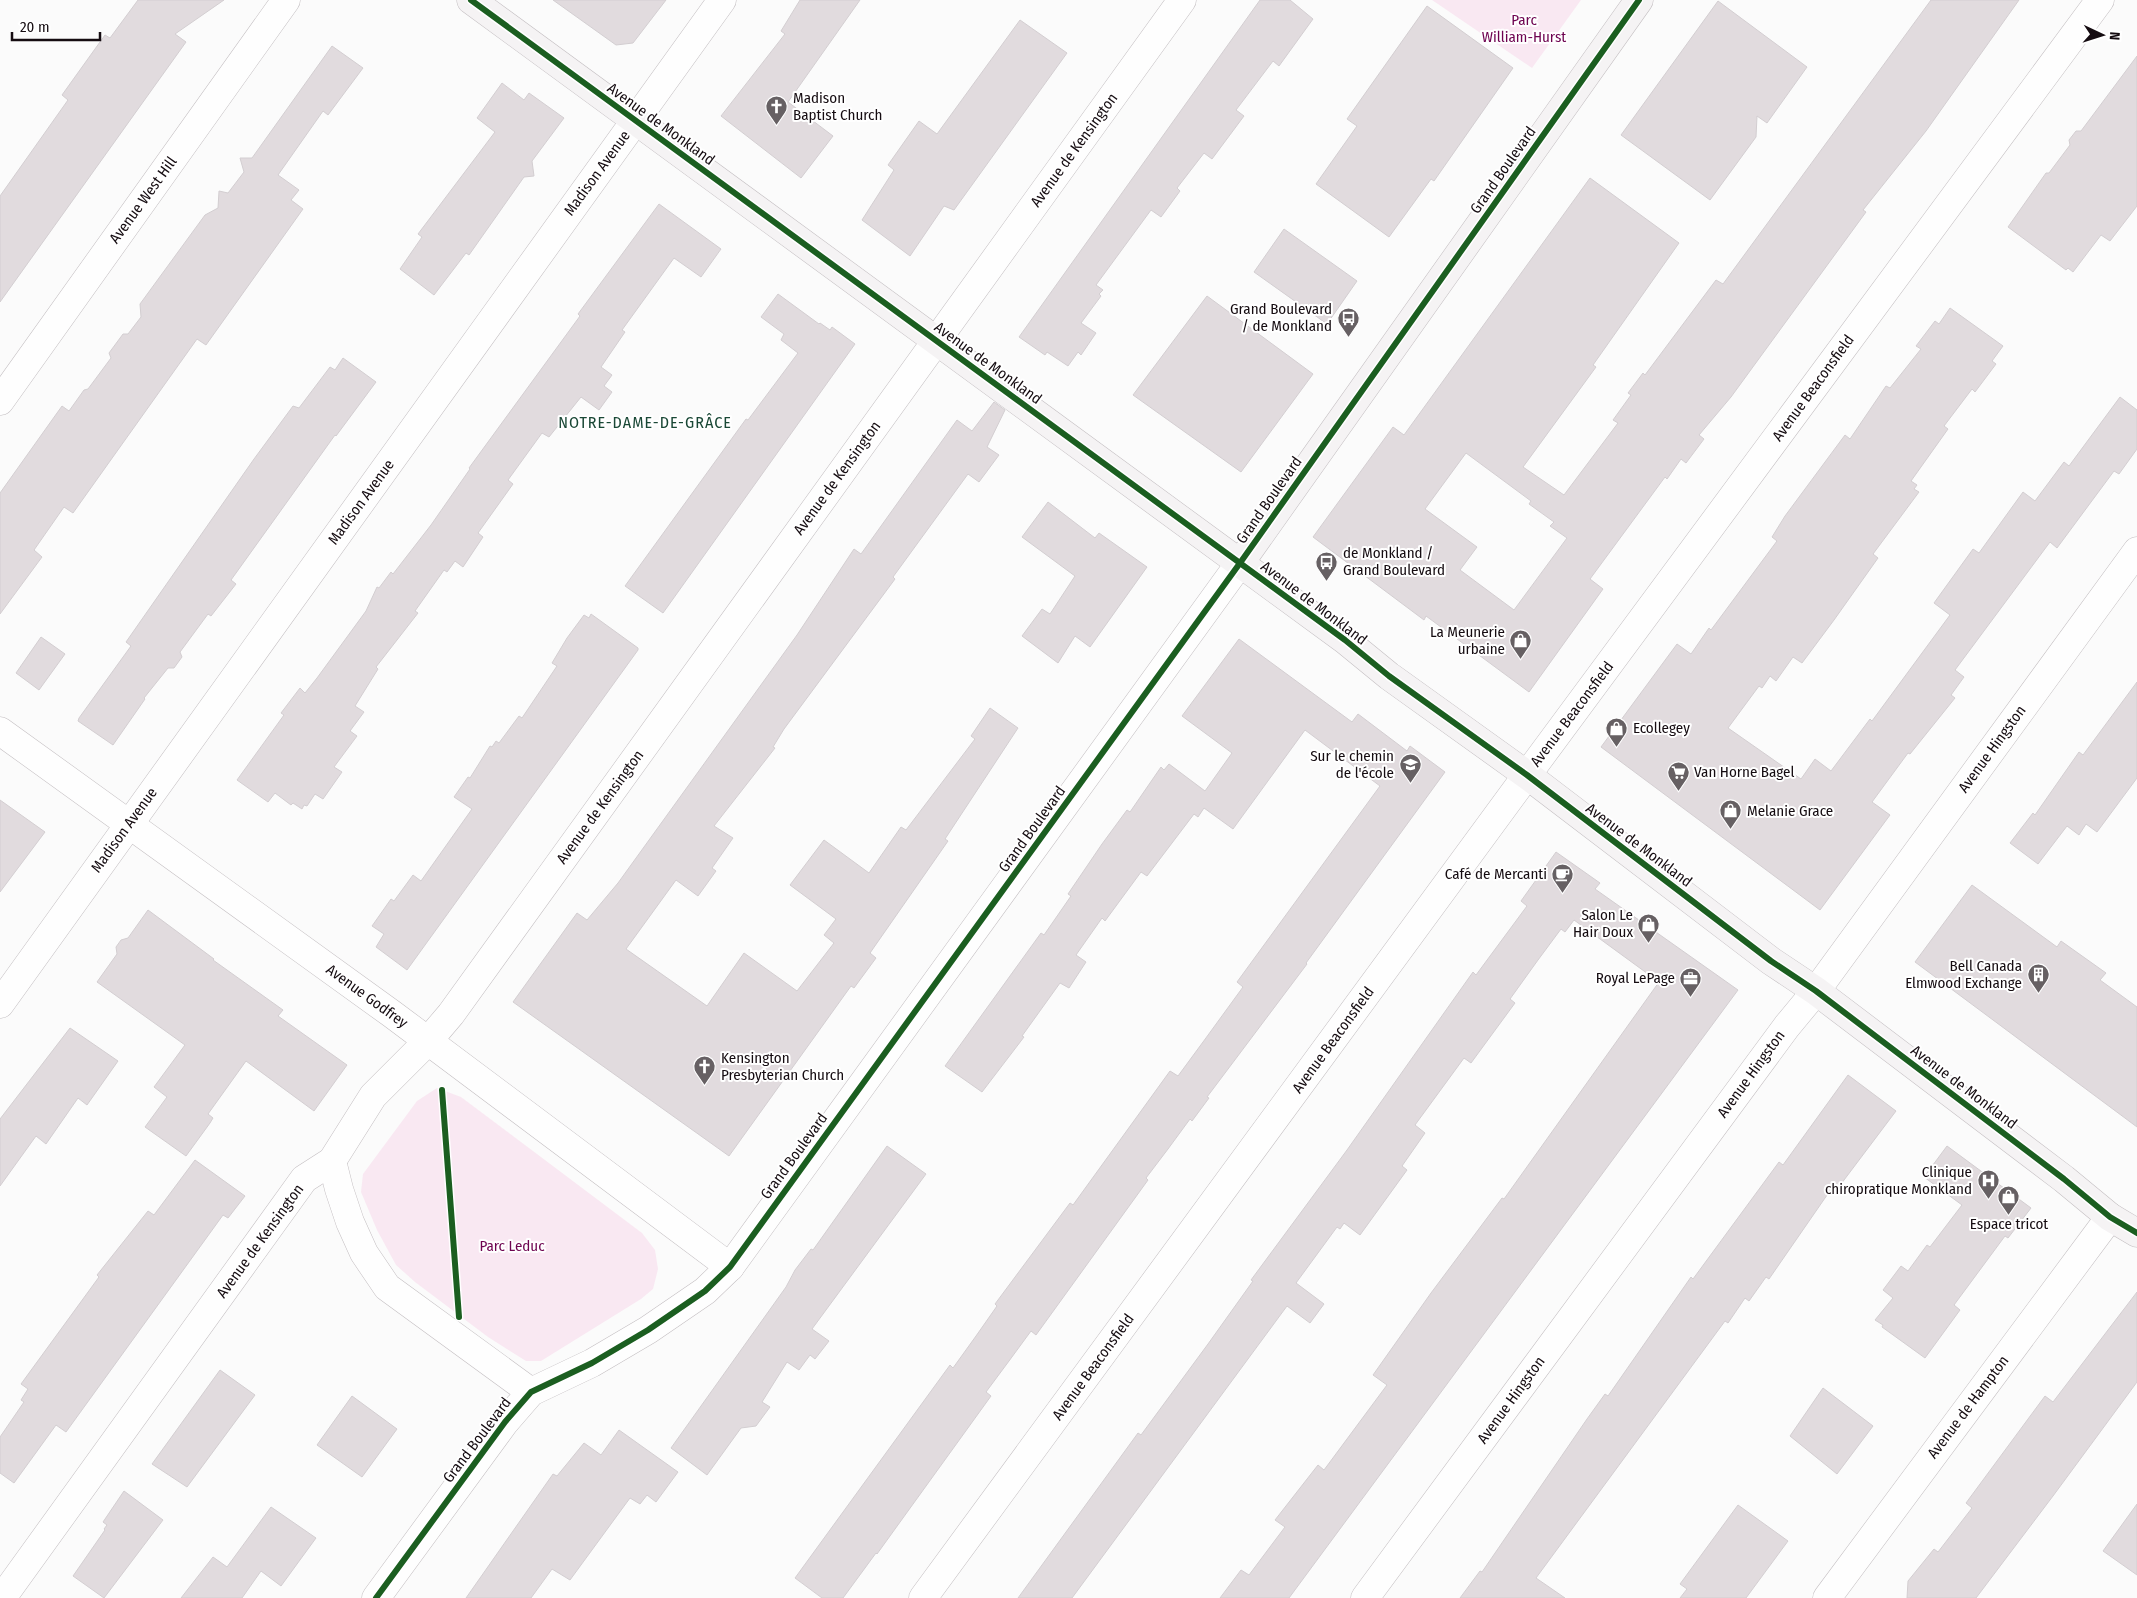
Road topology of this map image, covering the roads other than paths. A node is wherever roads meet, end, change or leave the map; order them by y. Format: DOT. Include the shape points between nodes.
graph roads {
  1 [pos="286,0"];
  2 [pos="471,0"];
  3 [pos="722,0"];
  4 [pos="1182,0"];
  5 [pos="1639,0"];
  6 [pos="2100,0"];
  7 [pos="635,121"];
  8 [pos="937,340"];
  9 [pos="0,401"];
  10 [pos="2137,551"];
  11 [pos="1240,563"];
  12 [pos="0,731"];
  13 [pos="1527,775"];
  14 [pos="129,824"];
  15 [pos="1816,991"];
  16 [pos="0,1004"];
  17 [pos="428,1041"];
  18 [pos="332,1161"];
  19 [pos="2110,1217"];
  20 [pos="2137,1234"];
  21 [pos="730,1267"];
  22 [pos="531,1392"];
  23 [pos="2,1598"];
  24 [pos="376,1598"];
  25 [pos="923,1598"];
  26 [pos="1366,1598"];
  27 [pos="1827,1598"];
  1 -- 9 [label="street, Avenue West Hill"];
  2 -- 7 [label="street, Avenue de Monkland"];
  3 -- 7 [label="street, Madison Avenue"];
  4 -- 8 [label="street, Avenue de Kensington"];
  5 -- 11 [label="street, Grand Boulevard"];
  6 -- 13 [label="street, Avenue Beaconsfield"];
  7 -- 8 [label="street, Avenue de Monkland"];
  7 -- 14 [label="street, Madison Avenue"];
  8 -- 11 [label="street, Avenue de Monkland"];
  8 -- 17 [label="street, Avenue de Kensington" via="451,1014"];
  10 -- 15 [label="street, Avenue Hingston"];
  11 -- 13 [label="street, Avenue de Monkland"];
  11 -- 21 [label="street, Grand Boulevard"];
  12 -- 14 [label="street, Avenue Godfrey"];
  13 -- 15 [label="street, Avenue de Monkland" via="1771,961"];
  13 -- 25 [label="street, Avenue Beaconsfield"];
  14 -- 16 [label="street, Madison Avenue"];
  14 -- 17 [label="street, Avenue Godfrey"];
  15 -- 19 [label="street, Avenue de Monkland"];
  15 -- 26 [label="street, Avenue Hingston"];
  17 -- 18 [label="street, Avenue de Kensington" via="373,1096"];
  17 -- 21 [label="street, Avenue Godfrey"];
  18 -- 22 [label="street" via="350,1222 364,1253 387,1287"];
  18 -- 23 [label="street, Avenue de Kensington" via="304,1179"];
  19 -- 20 [label="street, Avenue de Monkland"];
  19 -- 27 [label="street, Avenue de Hampton"];
  21 -- 22 [label="street, Grand Boulevard" via="705,1292 648,1330"];
  22 -- 24 [label="street, Grand Boulevard" via="505,1422"];
}
